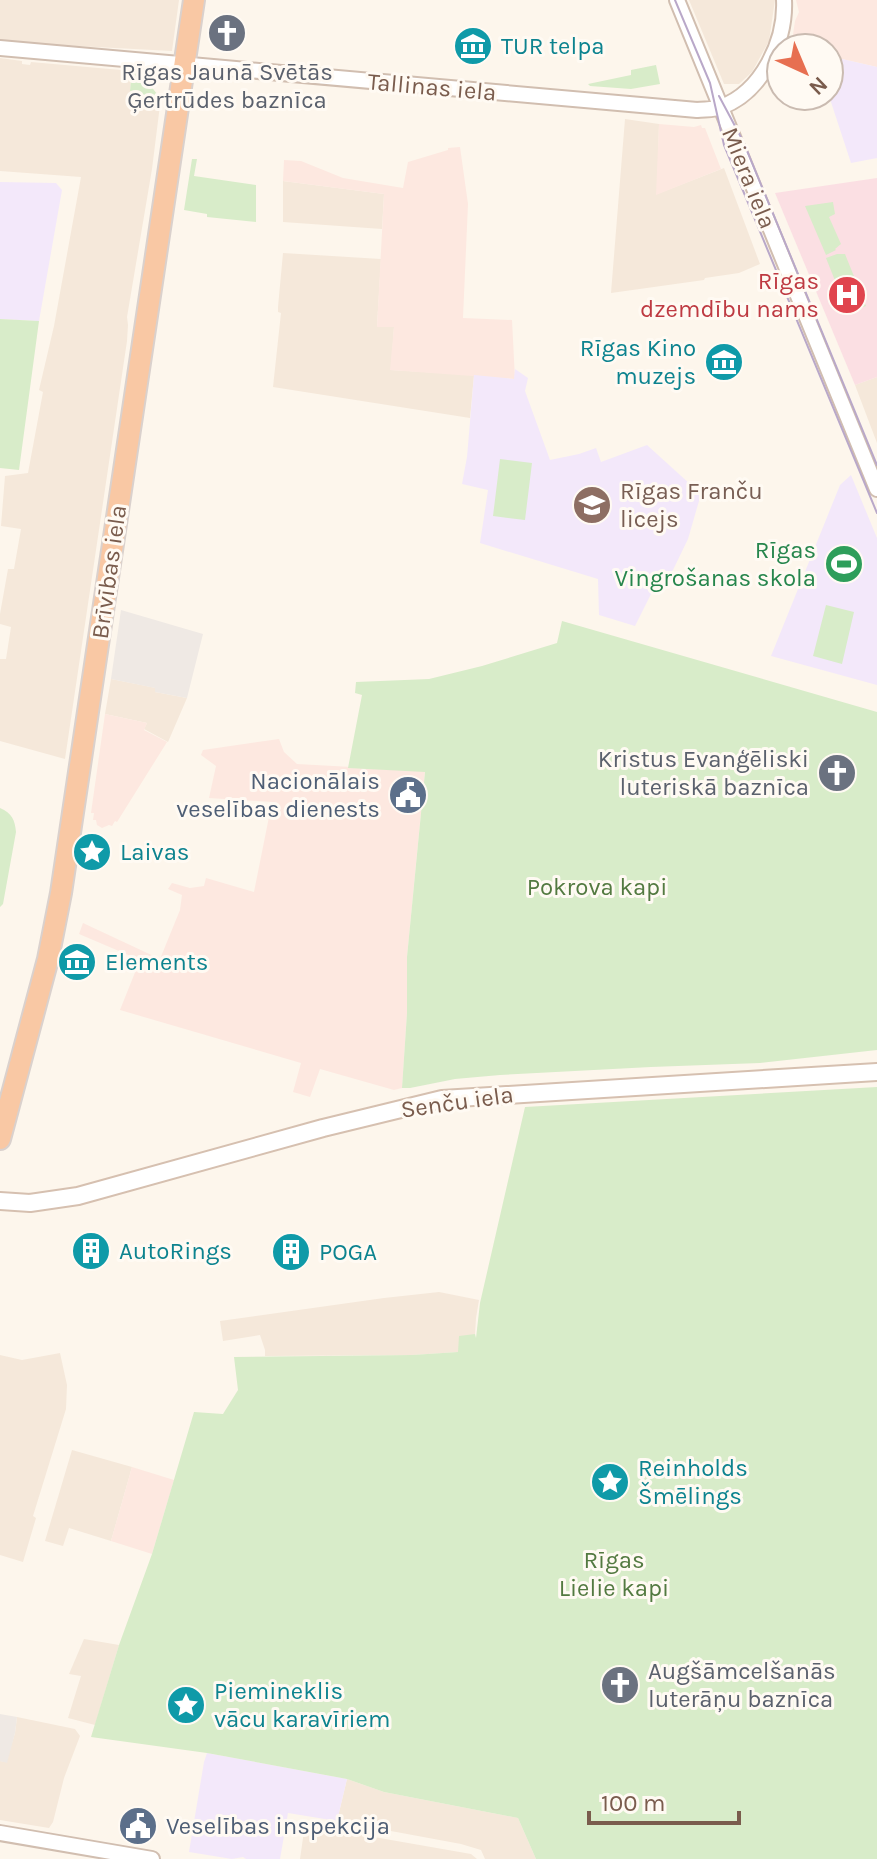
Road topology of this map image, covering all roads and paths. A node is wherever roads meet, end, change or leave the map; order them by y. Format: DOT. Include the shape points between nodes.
graph roads {
  1 [pos="194,0"];
  2 [pos="677,0"];
  3 [pos="784,0"];
  4 [pos="0,48"];
  5 [pos="184,64"];
  6 [pos="720,107"];
  7 [pos="877,489"];
  8 [pos="877,1072"];
  9 [pos="0,1139"];
  10 [pos="0,1201"];
  11 [pos="0,1833"];
  12 [pos="152,1859"];
  1 -- 5 [label="highway, Brīvības iela"];
  2 -- 6 [label="street, Miera iela"];
  3 -- 6 [label="street" via="781,33 765,67 746,93"];
  4 -- 5 [label="street, Tallinas iela"];
  5 -- 6 [label="street, Tallinas iela" via="684,110"];
  5 -- 9 [label="highway, Brīvības iela" via="61,893"];
  6 -- 7 [label="street, Miera iela"];
  8 -- 10 [label="main road, Senču iela" via="431,1100 78,1196"];
  11 -- 12 [label="street"];
}
